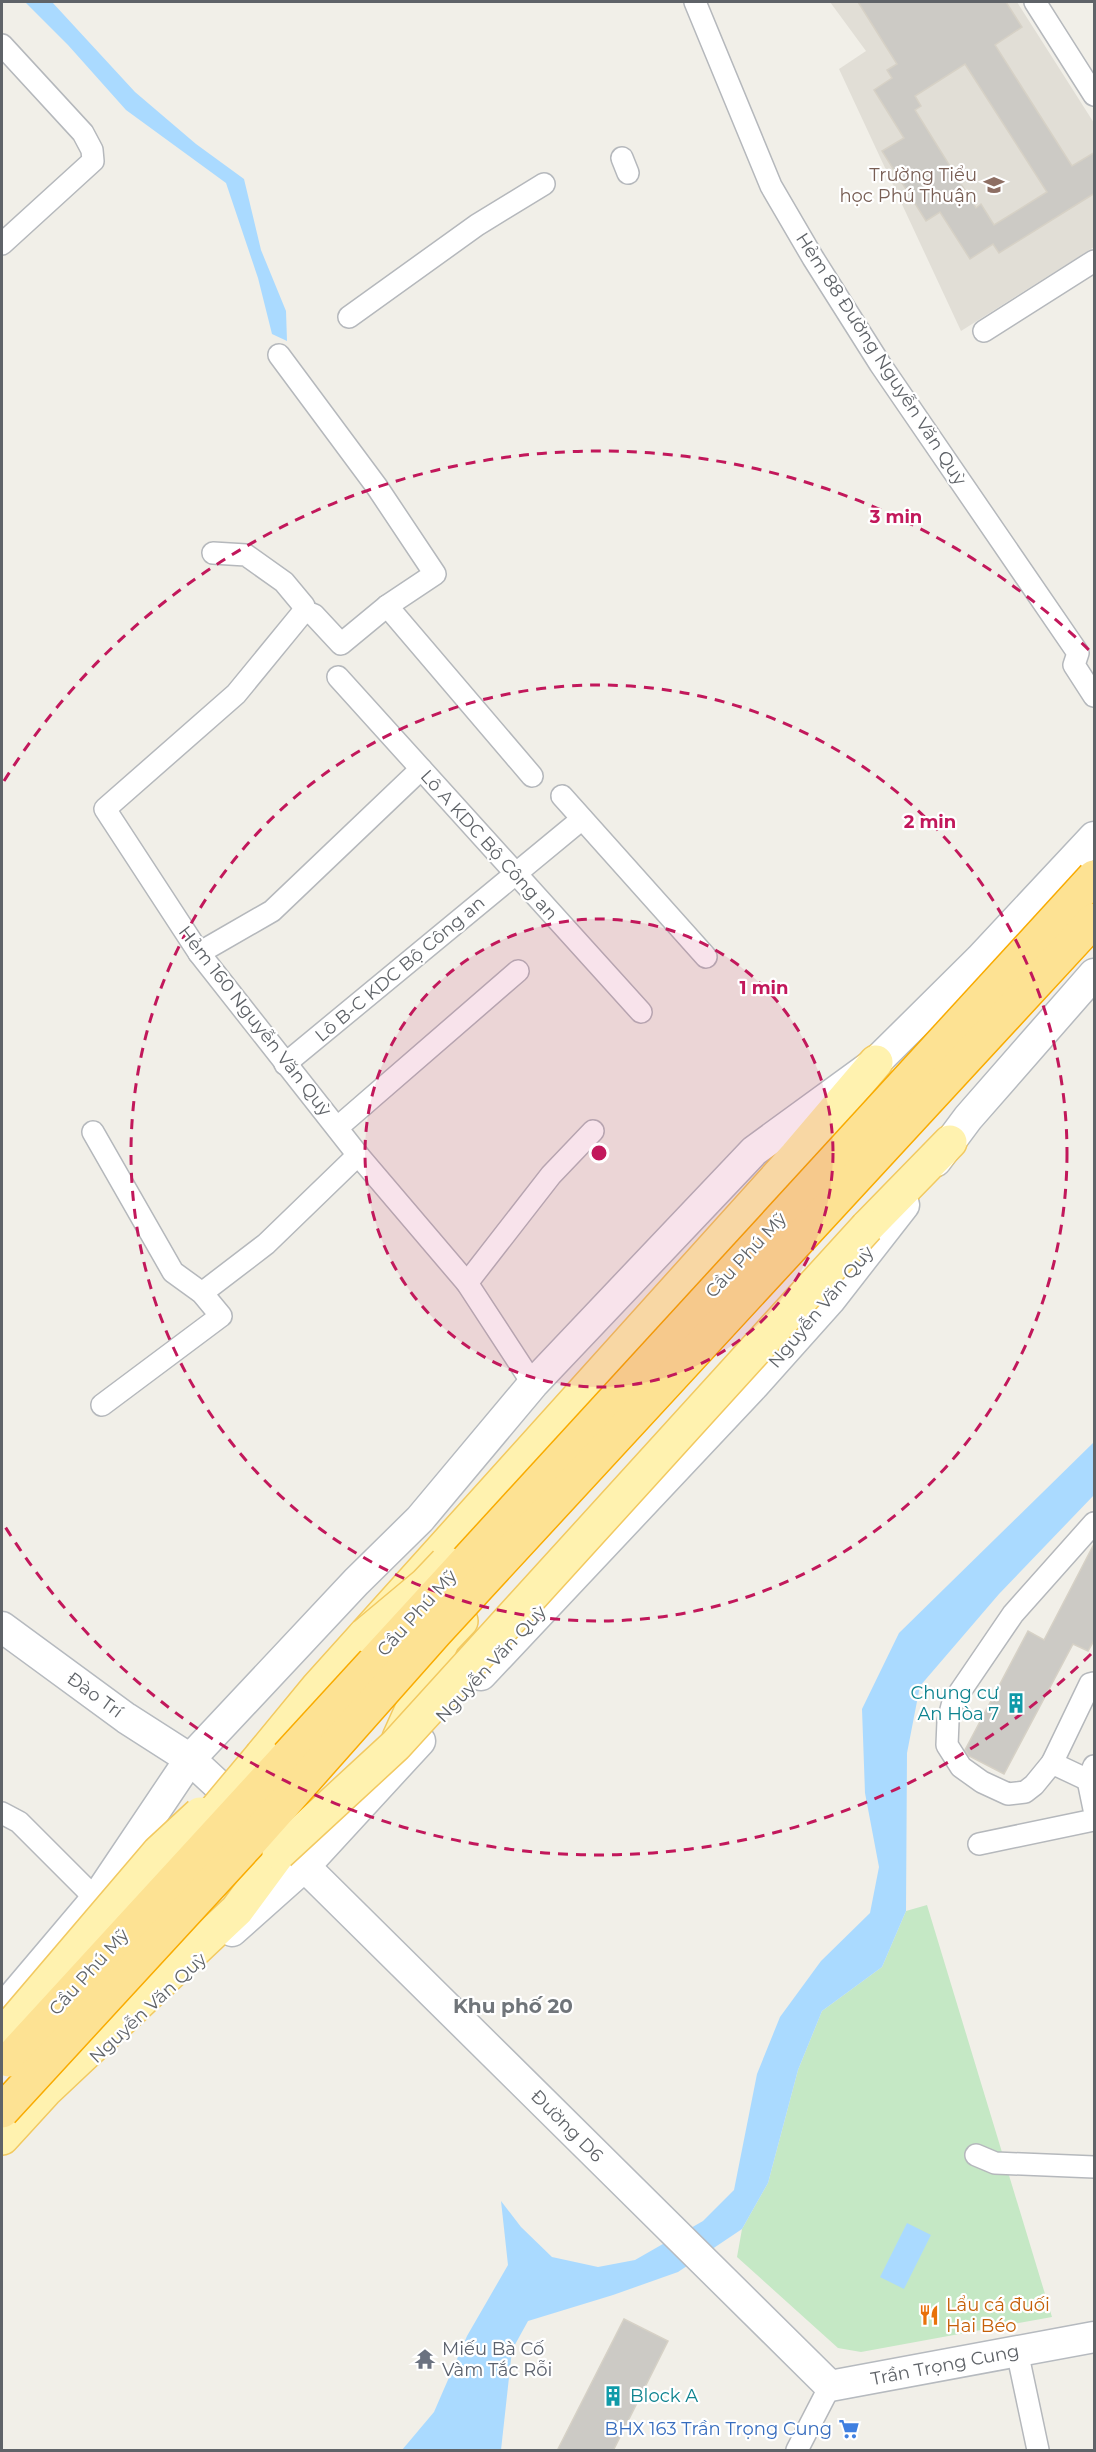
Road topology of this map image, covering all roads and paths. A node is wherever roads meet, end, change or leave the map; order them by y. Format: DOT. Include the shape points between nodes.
graph roads {
  1 [pos="695,2"];
  2 [pos="1035,2"];
  3 [pos="2,45"];
  4 [pos="1095,95"];
  5 [pos="544,184"];
  6 [pos="2,243"];
  7 [pos="1095,261"];
  8 [pos="349,317"];
  9 [pos="984,331"];
  10 [pos="279,355"];
  11 [pos="213,553"];
  12 [pos="387,606"];
  13 [pos="304,611"];
  14 [pos="338,677"];
  15 [pos="1095,696"];
  16 [pos="421,769"];
  17 [pos="532,776"];
  18 [pos="562,796"];
  19 [pos="582,819"];
  20 [pos="1095,837"];
  21 [pos="1085,869"];
  22 [pos="515,874"];
  23 [pos="1095,894"];
  24 [pos="1095,920"];
  25 [pos="1095,934"];
  26 [pos="199,953"];
  27 [pos="706,957"];
  28 [pos="518,970"];
  29 [pos="1095,974"];
  30 [pos="641,1012"];
  31 [pos="876,1062"];
  32 [pos="285,1065"];
  33 [pos="338,1127"];
  34 [pos="592,1131"];
  35 [pos="93,1132"];
  36 [pos="950,1142"];
  37 [pos="358,1155"];
  38 [pos="867,1227"];
  39 [pos="467,1283"];
  40 [pos="202,1293"];
  41 [pos="533,1383"];
  42 [pos="102,1405"];
  43 [pos="1095,1523"];
  44 [pos="2,1627"];
  45 [pos="366,1635"];
  46 [pos="1095,1683"];
  47 [pos="396,1746"];
  48 [pos="190,1759"];
  49 [pos="1052,1763"];
  50 [pos="1091,1773"];
  51 [pos="1095,1809"];
  52 [pos="2,1813"];
  53 [pos="1095,1820"];
  54 [pos="979,1844"];
  55 [pos="292,1859"];
  56 [pos="96,1899"];
  57 [pos="2,2010"];
  58 [pos="14,2058"];
  59 [pos="2,2111"];
  60 [pos="2,2138"];
  61 [pos="976,2155"];
  62 [pos="2,2157"];
  63 [pos="1095,2168"];
  64 [pos="1095,2337"];
  65 [pos="1017,2351"];
  66 [pos="830,2386"];
  67 [pos="797,2451"];
  68 [pos="1038,2451"];
  1 -- 15 [label="street, Hẻm 88 Đường Nguyễn Văn Quỳ" via="771,186 880,364 1078,653 1074,665"];
  2 -- 4 [label="street"];
  3 -- 6 [label="street" via="83,133 93,161"];
  5 -- 8 [label="street" via="477,225"];
  7 -- 9 [label="street"];
  10 -- 12 [label="street" via="435,573"];
  11 -- 13 [label="street" via="246,555 284,582"];
  12 -- 13 [label="street" via="341,644 314,615"];
  12 -- 17 [label="street"];
  13 -- 26 [label="street, Hẻm 160 Nguyễn Văn Quỳ" via="236,694 105,809"];
  14 -- 16 [label="street, Lô A KDC Bộ Công an"];
  16 -- 22 [label="street, Lô A KDC Bộ Công an"];
  16 -- 26 [label="street" via="272,911"];
  18 -- 19 [label="street"];
  19 -- 22 [label="street, Lô B-C KDC Bộ Công an"];
  19 -- 27 [label="street"];
  20 -- 21 [label="street"];
  21 -- 23 [label="street"];
  21 -- 31 [label="street" via="980,959"];
  21 -- 45 [label="main road, Cầu Phú Mỹ, bridge" via="667,1319 550,1452 426,1584"];
  21 -- 58 [label="highway, Cầu Phú Mỹ, bridge"];
  22 -- 30 [label="street, Lô A KDC Bộ Công an"];
  22 -- 32 [label="street, Lô B-C KDC Bộ Công an"];
  24 -- 58 [label="highway, Cầu Phú Mỹ, bridge" via="436,1632 248,1844"];
  25 -- 47 [label="main road, Cầu Phú Mỹ, bridge" via="735,1319 443,1640"];
  26 -- 32 [label="street, Hẻm 160 Nguyễn Văn Quỳ"];
  28 -- 33 [label="street"];
  29 -- 36 [label="street, Nguyễn Văn Quỳ"];
  31 -- 41 [label="street" via="754,1151"];
  31 -- 45 [label="main road, Cầu Phú Mỹ, bridge"];
  32 -- 33 [label="street, Hẻm 160 Nguyễn Văn Quỳ"];
  33 -- 37 [label="street, Hẻm 160 Nguyễn Văn Quỳ"];
  34 -- 39 [label="street" via="551,1175"];
  35 -- 40 [label="street" via="173,1272"];
  36 -- 38 [label="main road, Nguyễn Văn Quỳ"];
  36 -- 55 [label="street, Nguyễn Văn Quỳ" via="873,1247 754,1385"];
  37 -- 39 [label="street, Hẻm 160 Nguyễn Văn Quỳ"];
  37 -- 40 [label="street" via="266,1244"];
  38 -- 47 [label="main road, Cầu Phú Mỹ, bridge"];
  39 -- 41 [label="street, Hẻm 160 Nguyễn Văn Quỳ"];
  40 -- 42 [label="street" via="221,1316"];
  41 -- 48 [label="street" via="420,1519"];
  43 -- 49 [label="street" via="1013,1614 953,1702 948,1721 947,1745 961,1767 1008,1794 1025,1792"];
  44 -- 48 [label="street, Đào Trí" via="126,1718"];
  45 -- 58 [label="main road, Cầu Phú Mỹ, bridge" via="318,1687"];
  46 -- 49 [label="street" via="1090,1684"];
  47 -- 55 [label="main road, Cầu Phú Mỹ, bridge"];
  48 -- 55 [label="street, Đào Trí"];
  48 -- 56 [label="street"];
  49 -- 50 [label="street"];
  50 -- 51 [label="street"];
  52 -- 56 [label="street" via="19,1822"];
  53 -- 54 [label="street"];
  55 -- 58 [label="main road, Cầu Phú Mỹ, bridge"];
  55 -- 60 [label="main road, Cầu Phú Mỹ" via="45,2091"];
  55 -- 62 [label="street, Nguyễn Văn Quỳ" via="106,2043"];
  55 -- 66 [label="street, Đường D6"];
  56 -- 57 [label="street"];
  58 -- 59 [label="highway, Cầu Phú Mỹ, bridge"];
  61 -- 63 [label="street" via="995,2163"];
  64 -- 65 [label="street, Trần Trọng Cung"];
  65 -- 66 [label="street, Trần Trọng Cung"];
  65 -- 68 [label="street"];
  66 -- 67 [label="street"];
}
